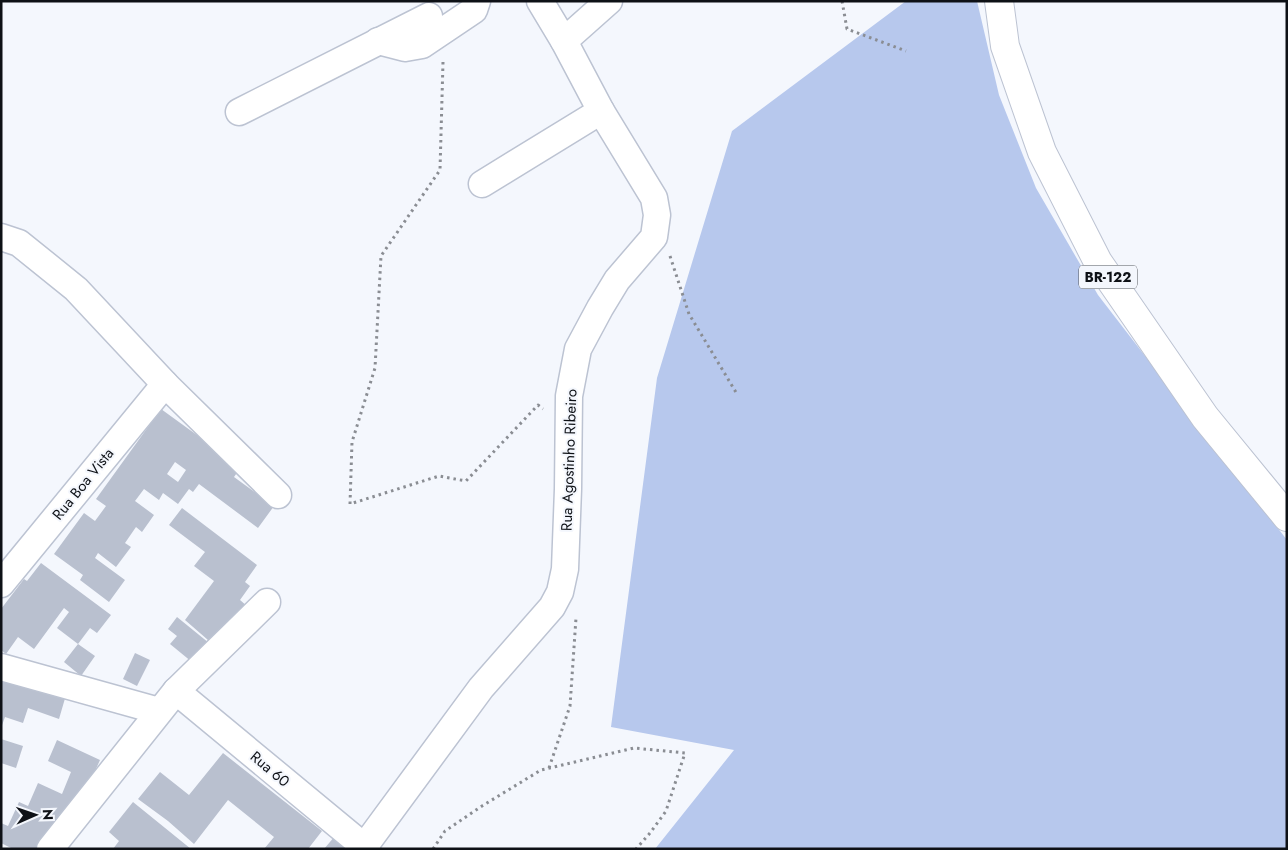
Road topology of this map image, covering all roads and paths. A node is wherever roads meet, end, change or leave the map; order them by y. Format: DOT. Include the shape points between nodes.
graph roads {
  1 [pos="477,1"];
  2 [pos="540,1"];
  3 [pos="609,1"];
  4 [pos="842,1"];
  5 [pos="999,1"];
  6 [pos="437,23"];
  7 [pos="564,41"];
  8 [pos="906,51"];
  9 [pos="601,111"];
  10 [pos="239,112"];
  11 [pos="482,184"];
  12 [pos="657,215"];
  13 [pos="1,237"];
  14 [pos="165,384"];
  15 [pos="738,394"];
  16 [pos="568,429"];
  17 [pos="278,495"];
  18 [pos="1287,517"];
  19 [pos="1,584"];
  20 [pos="267,602"];
  21 [pos="577,611"];
  22 [pos="1,667"];
  23 [pos="176,691"];
  24 [pos="159,711"];
  25 [pos="549,768"];
  26 [pos="366,848"];
  27 [pos="50,849"];
  28 [pos="433,849"];
  29 [pos="636,849"];
  1 -- 6 [label="street" via="474,10"];
  2 -- 7 [label="street, Rua Agostinho Ribeiro"];
  3 -- 7 [label="street"];
  4 -- 8 [label="path" via="846,29"];
  5 -- 18 [label="highway, BR-122" via="1005,46 1042,152 1098,262 1205,417"];
  6 -- 10 [label="street" via="378,41"];
  6 -- 16 [label="path" via="440,170 382,256 375,368 352,442 350,504 439,476 466,481 538,405"];
  7 -- 9 [label="street, Rua Agostinho Ribeiro"];
  9 -- 11 [label="street"];
  9 -- 12 [label="street, Rua Agostinho Ribeiro" via="654,198"];
  12 -- 15 [label="path" via="689,314"];
  12 -- 16 [label="street, Rua Agostinho Ribeiro" via="654,237 617,280 578,349 569,396"];
  13 -- 14 [label="street" via="19,243 76,288"];
  14 -- 17 [label="street"];
  14 -- 19 [label="street, Rua Boa Vista"];
  16 -- 26 [label="street, Rua Agostinho Ribeiro" via="565,570 560,592 552,607 481,688"];
  20 -- 23 [label="street"];
  21 -- 25 [label="path" via="570,706"];
  22 -- 24 [label="street"];
  23 -- 24 [label="street"];
  23 -- 26 [label="street, Rua 60"];
  24 -- 27 [label="street"];
  25 -- 28 [label="path" via="532,775 445,831"];
  25 -- 29 [label="path" via="634,748 685,753 666,811"];
}
